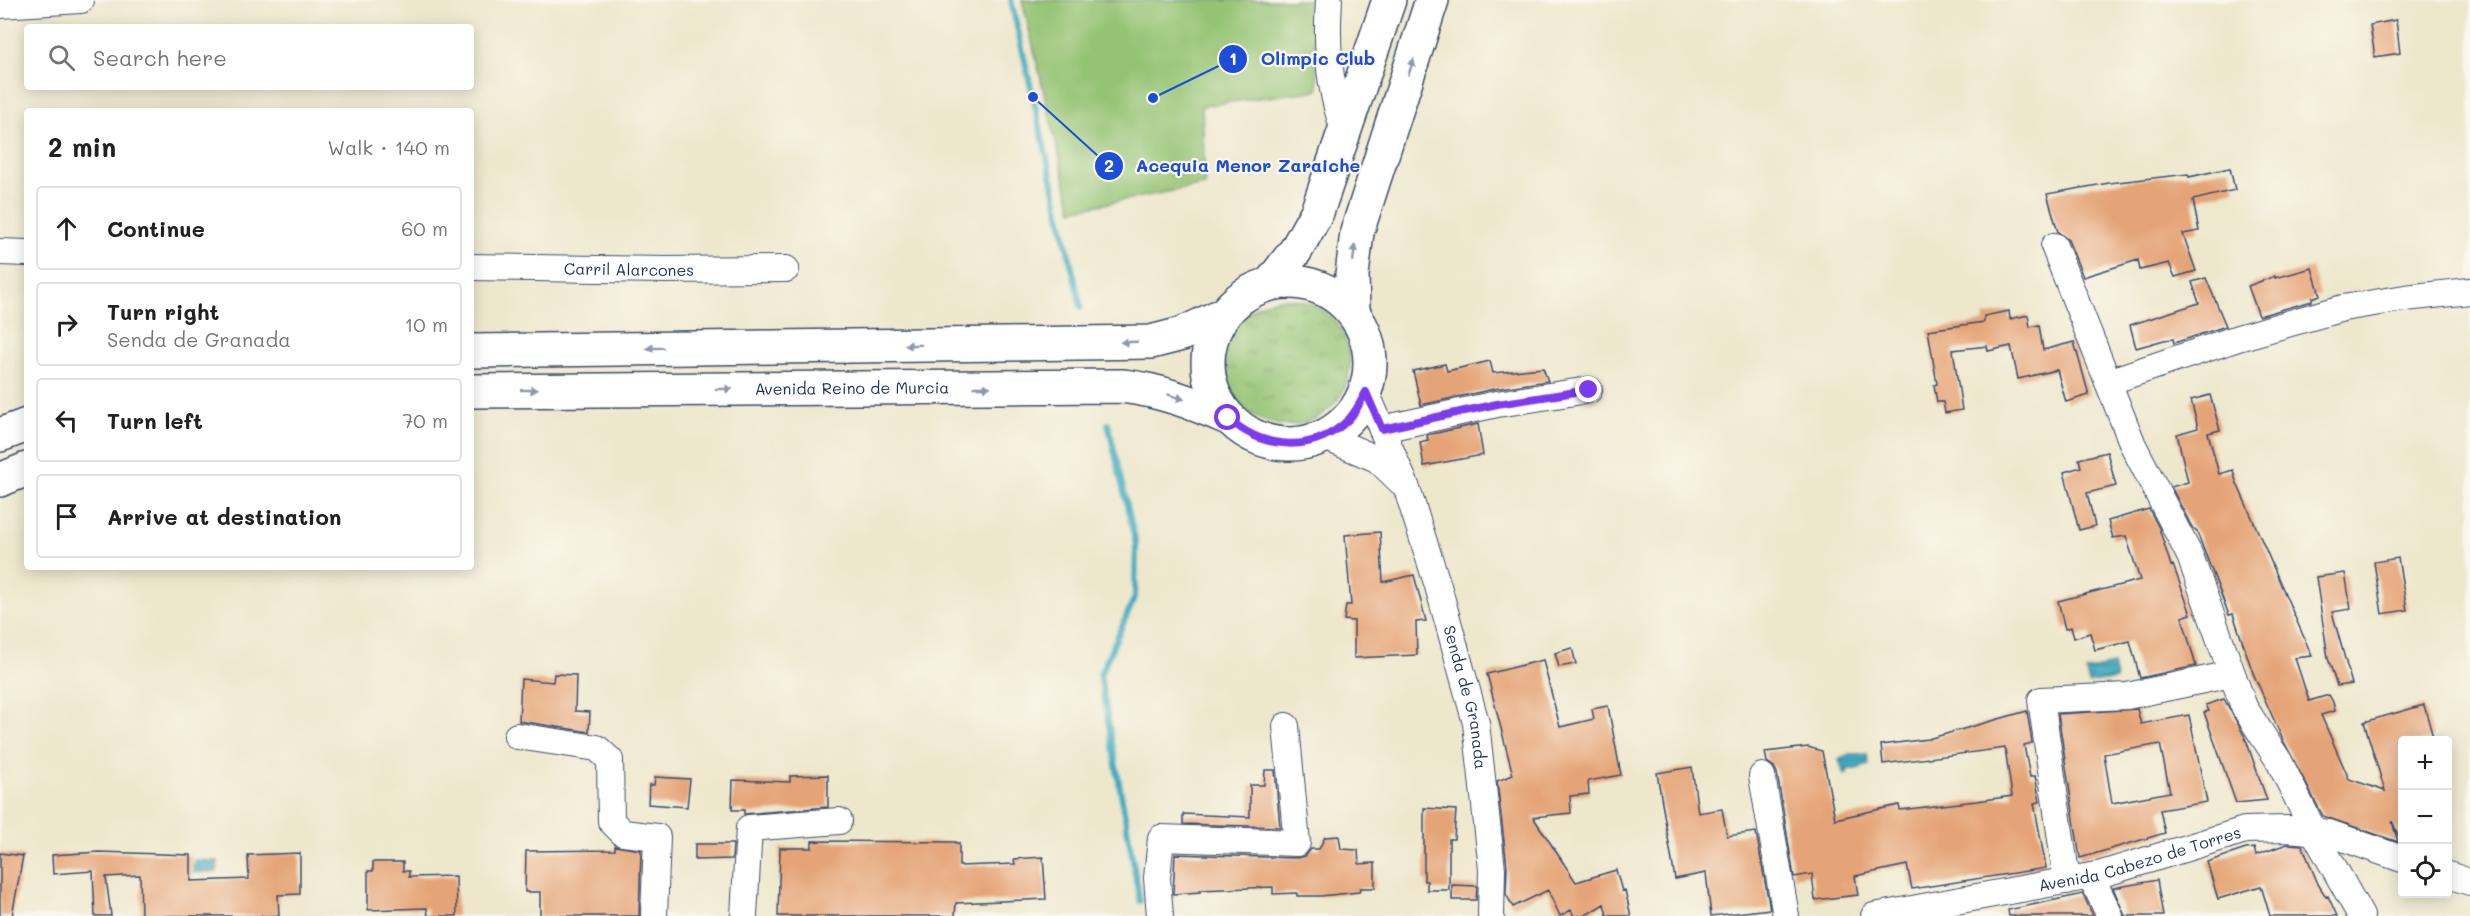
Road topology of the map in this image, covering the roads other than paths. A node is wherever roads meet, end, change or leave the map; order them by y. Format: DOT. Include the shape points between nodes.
graph roads {
  1 [pos="81,0"];
  2 [pos="1329,0"];
  3 [pos="1389,0"];
  4 [pos="1432,0"];
  5 [pos="0,5"];
  6 [pos="1345,132"];
  7 [pos="2054,246"];
  8 [pos="0,252"];
  9 [pos="24,253"];
  10 [pos="474,267"];
  11 [pos="786,269"];
  12 [pos="1270,284"];
  13 [pos="2470,291"];
  14 [pos="1353,311"];
  15 [pos="1224,314"];
  16 [pos="474,351"];
  17 [pos="2108,382"];
  18 [pos="1589,390"];
  19 [pos="474,391"];
  20 [pos="1366,392"];
  21 [pos="1228,418"];
  22 [pos="24,425"];
  23 [pos="1382,429"];
  24 [pos="0,435"];
  25 [pos="1325,437"];
  26 [pos="24,470"];
  27 [pos="0,480"];
  28 [pos="1406,486"];
  29 [pos="2232,675"];
  30 [pos="1286,726"];
  31 [pos="517,736"];
  32 [pos="1762,776"];
  33 [pos="839,821"];
  34 [pos="2314,831"];
  35 [pos="2398,857"];
  36 [pos="2091,876"];
  37 [pos="2452,876"];
  38 [pos="2067,881"];
  39 [pos="2470,882"];
  40 [pos="1966,908"];
  41 [pos="1888,915"];
  42 [pos="654,916"];
  43 [pos="744,916"];
  44 [pos="1160,916"];
  45 [pos="1491,916"];
  46 [pos="1786,916"];
  47 [pos="2110,916"];
  48 [pos="2361,916"];
  1 -- 5 [label="street"];
  2 -- 6 [label="street" via="1327,37 1337,111"];
  3 -- 6 [label="main road"];
  14 -- 4 [label="main road, one-way" via="1357,232"];
  6 -- 12 [label="main road" via="1317,212 1296,250"];
  7 -- 17 [label="street"];
  8 -- 9 [label="street"];
  10 -- 11 [label="street, Carril Alarcones"];
  12 -- 14 [label="main road" via="1300,282 1320,288"];
  12 -- 15 [label="main road" via="1245,295"];
  13 -- 17 [label="street" via="2343,308"];
  14 -- 20 [label="main road" via="1366,336 1371,364"];
  15 -- 16 [label="main road, one-way" via="1182,334 1151,342"];
  15 -- 21 [label="main road" via="1212,339 1208,367 1214,394"];
  17 -- 29 [label="street" via="2133,445 2190,556"];
  18 -- 23 [label="street" via="1497,404"];
  19 -- 21 [label="main road, Avenida Reino de Murcia, one-way" via="1122,386 1150,389"];
  20 -- 23 [label="street, Senda de Granada"];
  20 -- 25 [label="main road" via="1350,419"];
  21 -- 25 [label="main road" via="1238,428 1264,441 1293,445"];
  22 -- 24 [label="main road"];
  23 -- 28 [label="street, Senda de Granada"];
  25 -- 28 [label="street, Senda de Granada" via="1377,459"];
  26 -- 27 [label="main road"];
  28 -- 45 [label="street, Senda de Granada" via="1476,723 1492,869"];
  29 -- 34 [label="street" via="2244,707 2279,761"];
  29 -- 38 [label="street" via="2127,696 2041,700"];
  30 -- 44 [label="street" via="1297,843 1161,838 1157,878"];
  31 -- 42 [label="street" via="597,748 610,760 611,821 623,833 657,837"];
  32 -- 46 [label="street"];
  33 -- 43 [label="street" via="749,828"];
  34 -- 35 [label="street, Avenida Cabezo de Torres"];
  34 -- 36 [label="street, Avenida Cabezo de Torres" via="2245,830"];
  34 -- 48 [label="street"];
  36 -- 38 [label="street, Avenida Cabezo de Torres"];
  36 -- 47 [label="street"];
  37 -- 39 [label="street"];
  38 -- 40 [label="street, Avenida Cabezo de Torres"];
  40 -- 41 [label="street, Avenida Cabezo de Torres"];
}
